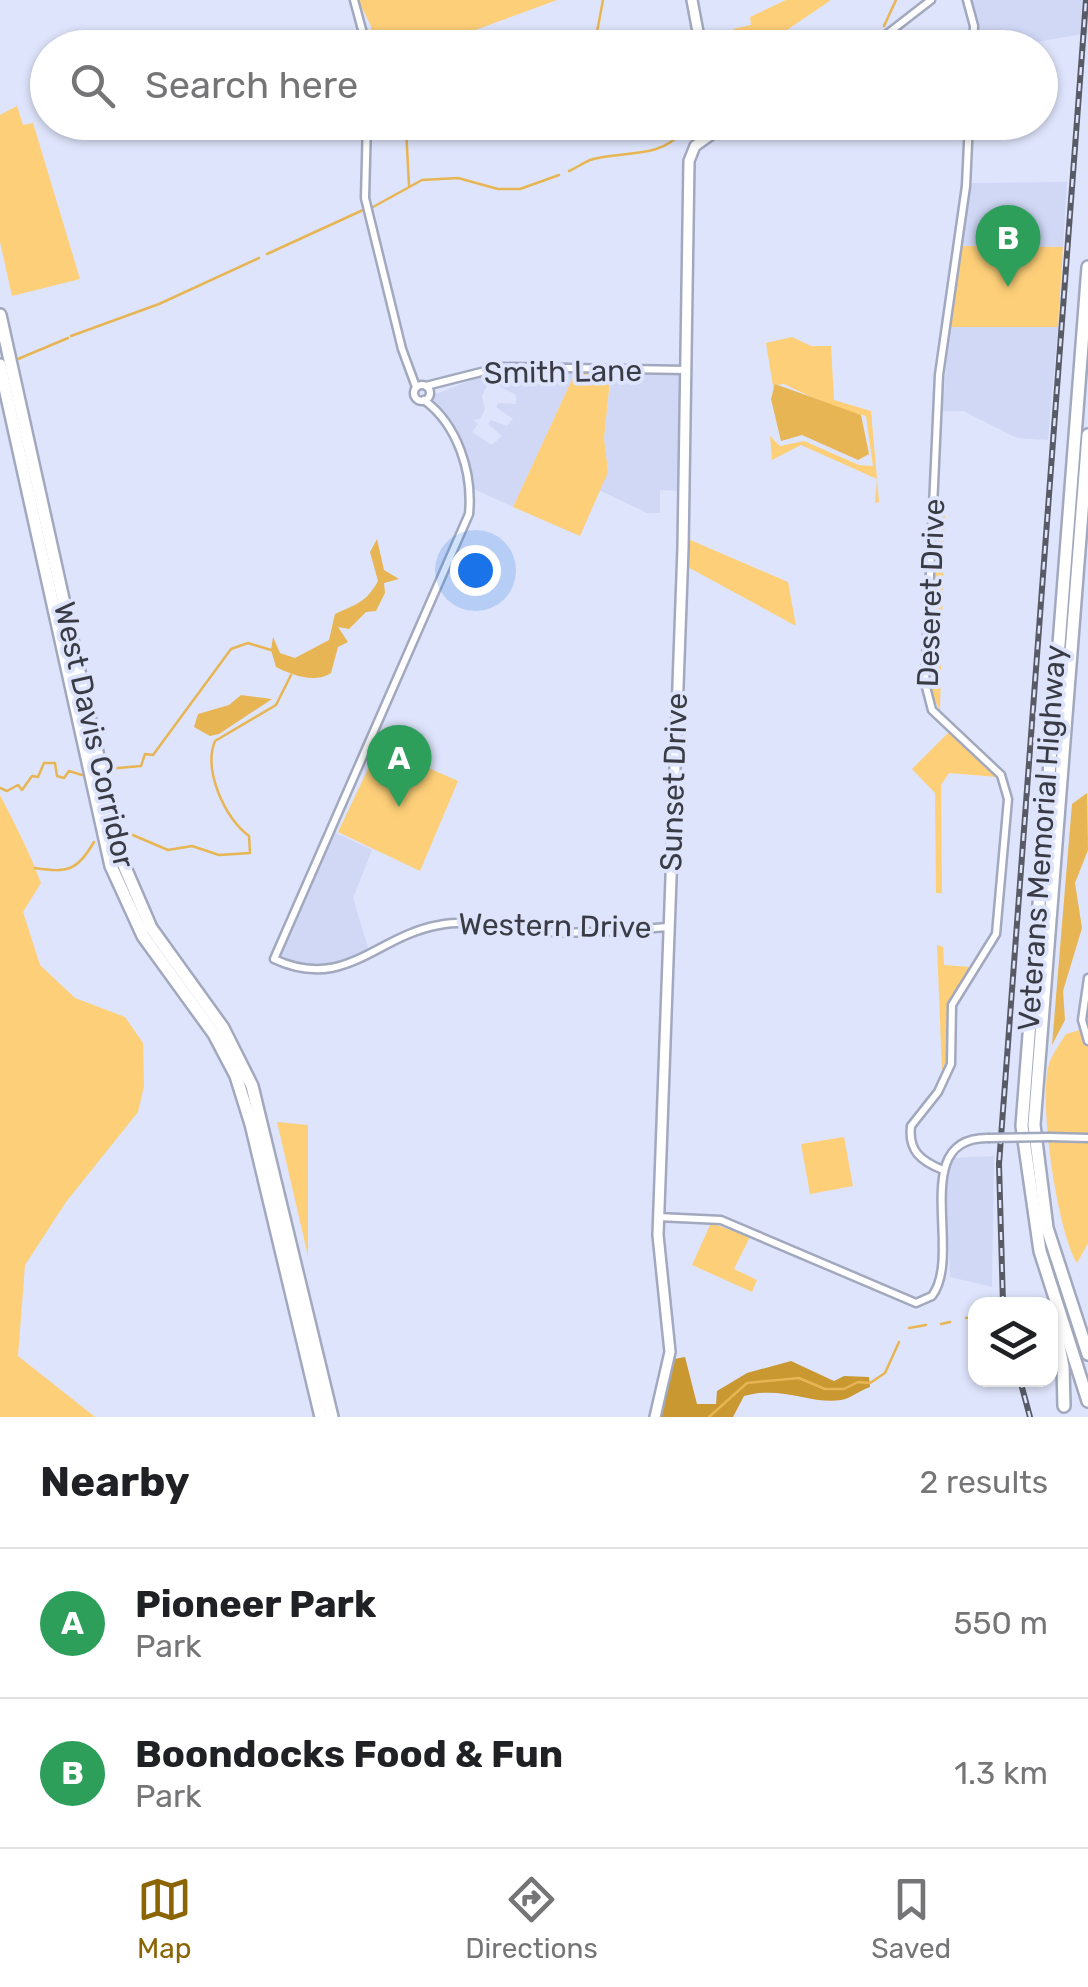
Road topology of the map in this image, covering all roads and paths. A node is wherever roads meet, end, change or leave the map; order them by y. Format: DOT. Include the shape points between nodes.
graph roads {
  1 [pos="354,0"];
  2 [pos="692,0"];
  3 [pos="931,0"];
  4 [pos="968,0"];
  5 [pos="362,30"];
  6 [pos="698,30"];
  7 [pos="892,30"];
  8 [pos="971,30"];
  9 [pos="367,140"];
  10 [pos="701,140"];
  11 [pos="968,140"];
  12 [pos="1088,267"];
  13 [pos="0,315"];
  14 [pos="0,365"];
  15 [pos="688,370"];
  16 [pos="424,391"];
  17 [pos="1088,434"];
  18 [pos="668,928"];
  19 [pos="1088,978"];
  20 [pos="1088,1040"];
  21 [pos="1088,1138"];
  22 [pos="1032,1143"];
  23 [pos="943,1170"];
  24 [pos="658,1218"];
  25 [pos="1040,1251"];
  26 [pos="1088,1330"];
  27 [pos="1088,1354"];
  28 [pos="1088,1401"];
  29 [pos="1064,1406"];
  30 [pos="321,1417"];
  31 [pos="332,1417"];
  32 [pos="655,1417"];
  1 -- 5 [label="street"];
  2 -- 6 [label="main road"];
  3 -- 7 [label="street"];
  4 -- 8 [label="street"];
  9 -- 16 [label="street" via="365,198 402,349"];
  10 -- 15 [label="main road, Sunset Drive" via="689,160"];
  11 -- 23 [label="street, Deseret Drive" via="938,375 926,683 932,710 1001,776 1008,799 996,934 952,1005 951,1064 911,1126 918,1156"];
  12 -- 25 [label="highway, Veterans Memorial Highway" via="1024,1077 1024,1156"];
  13 -- 31 [label="highway, West Davis Corridor" via="120,856 146,918 223,1028 252,1086"];
  14 -- 30 [label="highway, West Davis Corridor" via="111,866 143,936 214,1034 239,1086"];
  15 -- 16 [label="street, Smith Lane" via="501,367"];
  15 -- 18 [label="main road, Sunset Drive"];
  16 -- 18 [label="street, Western Drive" via="466,467 466,527 274,960 314,972 446,924 567,932"];
  17 -- 22 [label="highway, Veterans Memorial Highway"];
  18 -- 24 [label="main road, Sunset Drive"];
  19 -- 20 [label="street" via="1082,1020"];
  21 -- 22 [label="street, bridge"];
  22 -- 23 [label="street, bridge" via="973,1139 956,1148"];
  22 -- 26 [label="highway" via="1058,1250"];
  22 -- 27 [label="highway, Veterans Memorial Highway" via="1052,1250"];
  23 -- 24 [label="street" via="946,1265 932,1296 907,1302 721,1220"];
  24 -- 32 [label="main road, Sunset Drive" via="670,1352"];
  25 -- 28 [label="highway, Veterans Memorial Highway"];
  25 -- 29 [label="highway"];
}
